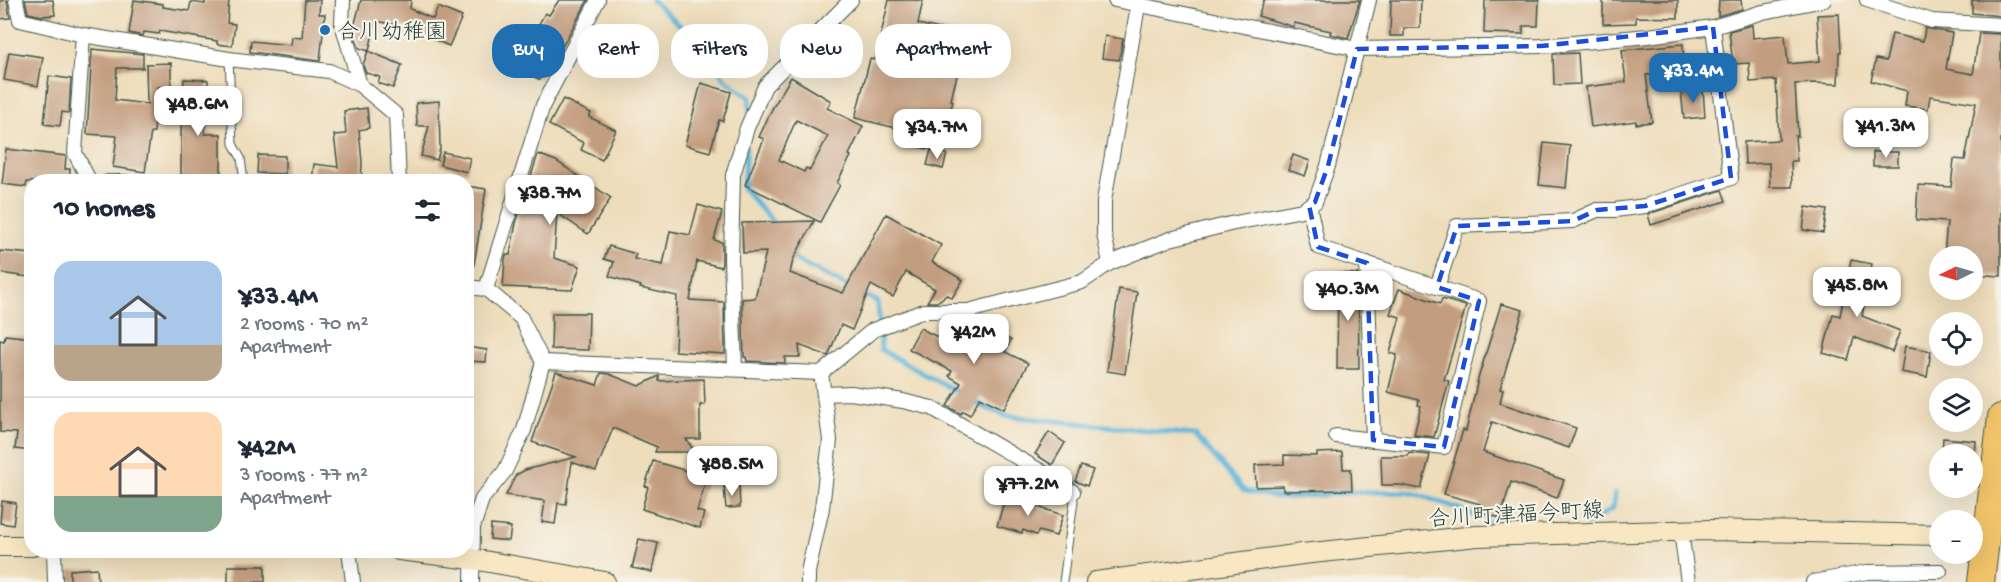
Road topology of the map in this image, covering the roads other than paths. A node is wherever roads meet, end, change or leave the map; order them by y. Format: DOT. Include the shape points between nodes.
graph roads {
  1 [pos="16,0"];
  2 [pos="343,0"];
  3 [pos="598,0"];
  4 [pos="850,0"];
  5 [pos="1114,0"];
  6 [pos="1369,0"];
  7 [pos="1824,0"];
  8 [pos="1867,0"];
  9 [pos="1888,3"];
  10 [pos="1146,4"];
  11 [pos="1763,6"];
  12 [pos="2001,25"];
  13 [pos="1713,27"];
  14 [pos="84,35"];
  15 [pos="1357,49"];
  16 [pos="229,59"];
  17 [pos="360,85"];
  18 [pos="86,174"];
  19 [pos="243,174"];
  20 [pos="399,174"];
  21 [pos="1309,205"];
  22 [pos="1110,263"];
  23 [pos="1366,263"];
  24 [pos="1437,287"];
  25 [pos="474,288"];
  26 [pos="486,290"];
  27 [pos="543,362"];
  28 [pos="735,369"];
  29 [pos="821,373"];
  30 [pos="824,394"];
  31 [pos="2001,417"];
  32 [pos="1336,436"];
  33 [pos="1373,440"];
  34 [pos="1072,492"];
  35 [pos="474,524"];
  36 [pos="1681,531"];
  37 [pos="1929,535"];
  38 [pos="1987,536"];
  39 [pos="0,546"];
  40 [pos="24,546"];
  41 [pos="54,558"];
  42 [pos="350,558"];
  43 [pos="464,558"];
  44 [pos="472,559"];
  45 [pos="1940,571"];
  46 [pos="1865,577"];
  47 [pos="55,582"];
  48 [pos="353,582"];
  49 [pos="472,582"];
  50 [pos="605,582"];
  51 [pos="808,582"];
  52 [pos="1063,582"];
  53 [pos="1096,582"];
  54 [pos="1688,582"];
  55 [pos="1813,582"];
  56 [pos="1981,582"];
  1 -- 14 [label="street" via="20,20"];
  2 -- 17 [label="street" via="342,24"];
  3 -- 26 [label="street" via="543,105"];
  4 -- 28 [label="street" via="765,86 733,175"];
  5 -- 10 [label="street"];
  6 -- 15 [label="street"];
  7 -- 11 [label="street"];
  8 -- 9 [label="street"];
  9 -- 12 [label="street" via="1932,21"];
  10 -- 15 [label="street"];
  10 -- 22 [label="street" via="1104,201 1104,234"];
  11 -- 13 [label="street"];
  13 -- 15 [label="street" via="1541,46"];
  13 -- 24 [label="street" via="1731,178 1645,206 1598,210 1573,221 1457,226"];
  14 -- 16 [label="street"];
  14 -- 18 [label="street" via="75,153"];
  15 -- 21 [label="street" via="1328,166 1315,202"];
  16 -- 17 [label="street" via="329,71"];
  16 -- 19 [label="lane" via="233,144 241,158"];
  17 -- 20 [label="street" via="396,115"];
  21 -- 22 [label="street" via="1302,210 1170,239"];
  21 -- 23 [label="street" via="1318,247"];
  22 -- 29 [label="street" via="1082,282 1061,288 968,310 914,314 873,330"];
  23 -- 24 [label="street"];
  23 -- 33 [label="street"];
  24 -- 33 [label="street" via="1479,301 1444,447"];
  25 -- 26 [label="street"];
  26 -- 27 [label="street" via="521,318"];
  27 -- 28 [label="street"];
  27 -- 35 [label="street" via="524,430 505,471 482,499"];
  28 -- 29 [label="street"];
  29 -- 30 [label="street"];
  30 -- 34 [label="street" via="851,393 932,408"];
  30 -- 51 [label="street" via="830,440"];
  31 -- 38 [label="highway"];
  32 -- 33 [label="street"];
  34 -- 52 [label="lane"];
  36 -- 37 [label="street, 合川町津福今町線"];
  36 -- 53 [label="street, 合川町津福今町線" via="1477,536 1302,554"];
  36 -- 54 [label="street"];
  38 -- 56 [label="highway"];
  39 -- 40 [label="street"];
  41 -- 47 [label="street"];
  42 -- 48 [label="street"];
  43 -- 44 [label="street"];
  44 -- 49 [label="street"];
  44 -- 50 [label="street"];
  45 -- 46 [label="street"];
  46 -- 55 [label="street"];
}
